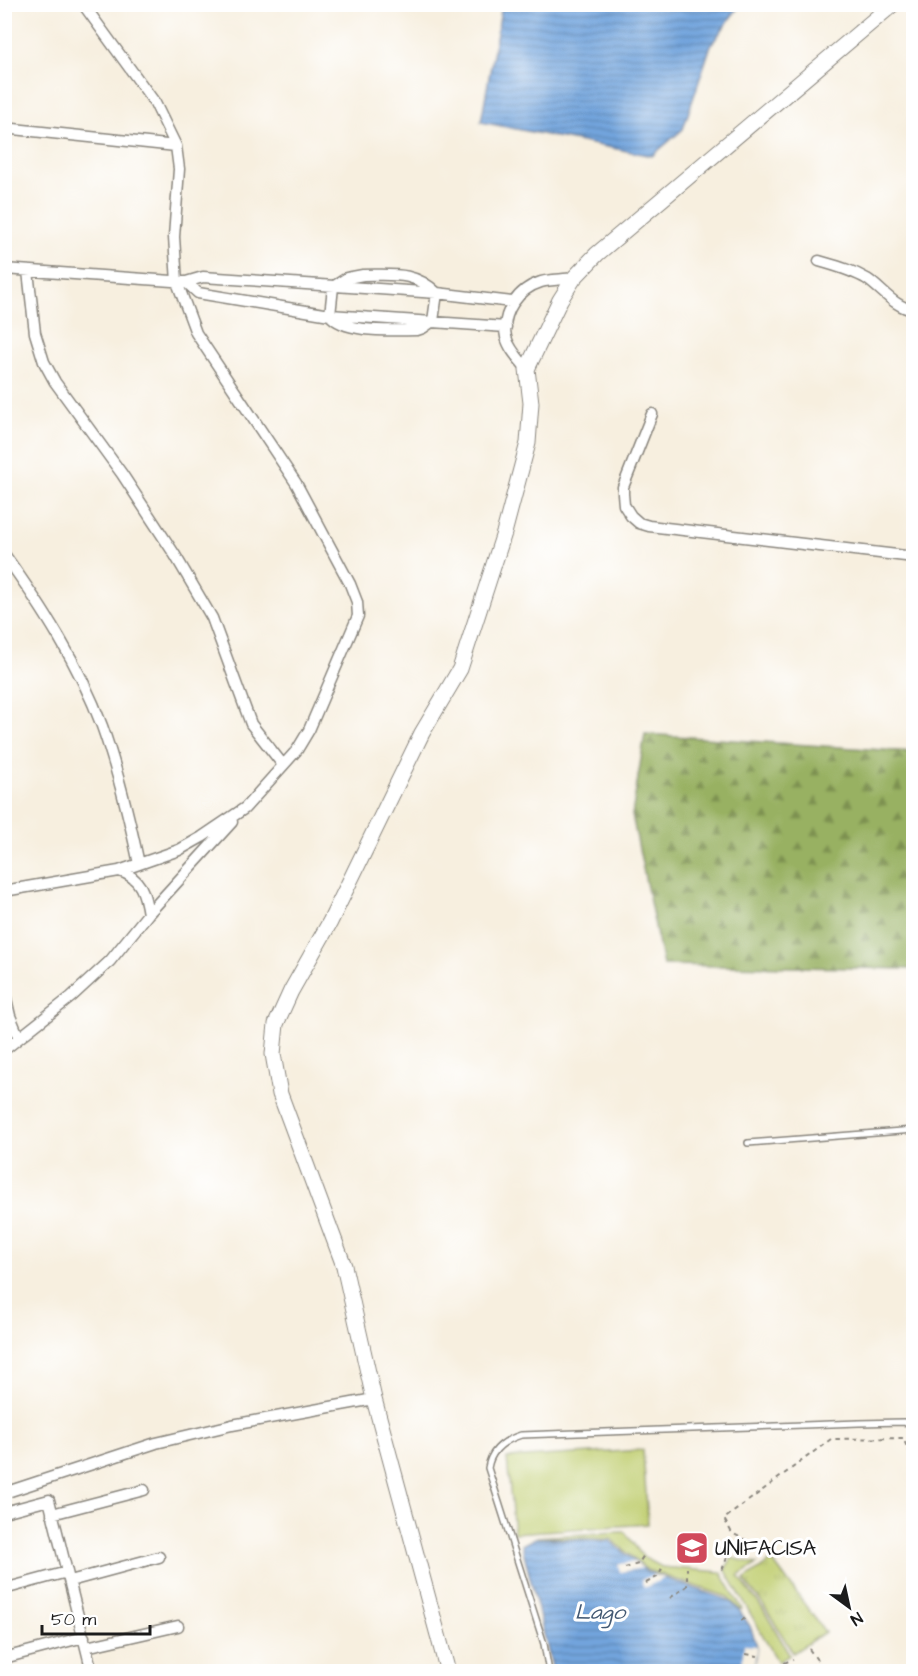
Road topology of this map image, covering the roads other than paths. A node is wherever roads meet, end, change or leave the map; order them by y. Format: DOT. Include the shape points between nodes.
graph roads {
  1 [pos="83,4"];
  2 [pos="893,4"];
  3 [pos="4,128"];
  4 [pos="176,146"];
  5 [pos="819,261"];
  6 [pos="4,269"];
  7 [pos="28,271"];
  8 [pos="574,278"];
  9 [pos="181,282"];
  10 [pos="333,287"];
  11 [pos="437,293"];
  12 [pos="512,302"];
  13 [pos="914,310"];
  14 [pos="330,315"];
  15 [pos="433,321"];
  16 [pos="506,327"];
  17 [pos="527,369"];
  18 [pos="652,414"];
  19 [pos="4,554"];
  20 [pos="914,557"];
  21 [pos="283,765"];
  22 [pos="245,808"];
  23 [pos="139,864"];
  24 [pos="119,872"];
  25 [pos="4,891"];
  26 [pos="148,914"];
  27 [pos="4,990"];
  28 [pos="19,1038"];
  29 [pos="4,1050"];
  30 [pos="914,1130"];
  31 [pos="748,1143"];
  32 [pos="374,1399"];
  33 [pos="914,1424"];
  34 [pos="144,1490"];
  35 [pos="4,1493"];
  36 [pos="4,1512"];
  37 [pos="52,1514"];
  38 [pos="159,1557"];
  39 [pos="68,1577"];
  40 [pos="4,1589"];
  41 [pos="178,1626"];
  42 [pos="85,1642"];
  43 [pos="4,1658"];
  44 [pos="92,1671"];
  45 [pos="448,1671"];
  46 [pos="549,1671"];
  1 -- 4 [label="street" via="155,103"];
  2 -- 8 [label="street" via="597,254"];
  3 -- 4 [label="street"];
  4 -- 9 [label="street" via="179,169 174,237"];
  5 -- 13 [label="street" via="869,280 904,308"];
  6 -- 7 [label="street"];
  7 -- 9 [label="street"];
  7 -- 21 [label="street" via="35,333 44,362 175,555 212,618 251,723"];
  8 -- 12 [label="street" via="541,282"];
  8 -- 17 [label="street"];
  9 -- 10 [label="street" via="203,277"];
  9 -- 14 [label="street" via="198,293"];
  9 -- 21 [label="street" via="196,333 296,483 357,602 357,621 321,706"];
  10 -- 11 [label="street"];
  10 -- 14 [label="street"];
  11 -- 12 [label="street"];
  11 -- 15 [label="street"];
  12 -- 16 [label="street"];
  14 -- 15 [label="street" via="346,326 390,330 417,330"];
  15 -- 16 [label="street"];
  16 -- 17 [label="street" via="509,344"];
  17 -- 32 [label="street" via="531,403 528,443 460,669 422,733 276,1024 273,1054 280,1094 344,1266"];
  18 -- 20 [label="street" via="623,487 624,505 639,523"];
  19 -- 23 [label="street" via="38,602 75,667 101,724 122,786"];
  21 -- 22 [label="street"];
  22 -- 23 [label="street" via="178,850"];
  22 -- 26 [label="street"];
  23 -- 24 [label="street"];
  24 -- 25 [label="street"];
  24 -- 26 [label="street" via="128,873 140,884"];
  26 -- 28 [label="street" via="110,961"];
  27 -- 28 [label="street"];
  28 -- 29 [label="street"];
  30 -- 31 [label="lane"];
  32 -- 35 [label="street" via="156,1443"];
  32 -- 45 [label="street"];
  33 -- 46 [label="lane" via="521,1435 506,1440 490,1459 488,1468"];
  34 -- 37 [label="street"];
  36 -- 37 [label="street" via="49,1500"];
  37 -- 39 [label="street"];
  38 -- 39 [label="street"];
  39 -- 40 [label="street"];
  39 -- 42 [label="street"];
  41 -- 42 [label="street"];
  42 -- 43 [label="street"];
  42 -- 44 [label="street"];
}
